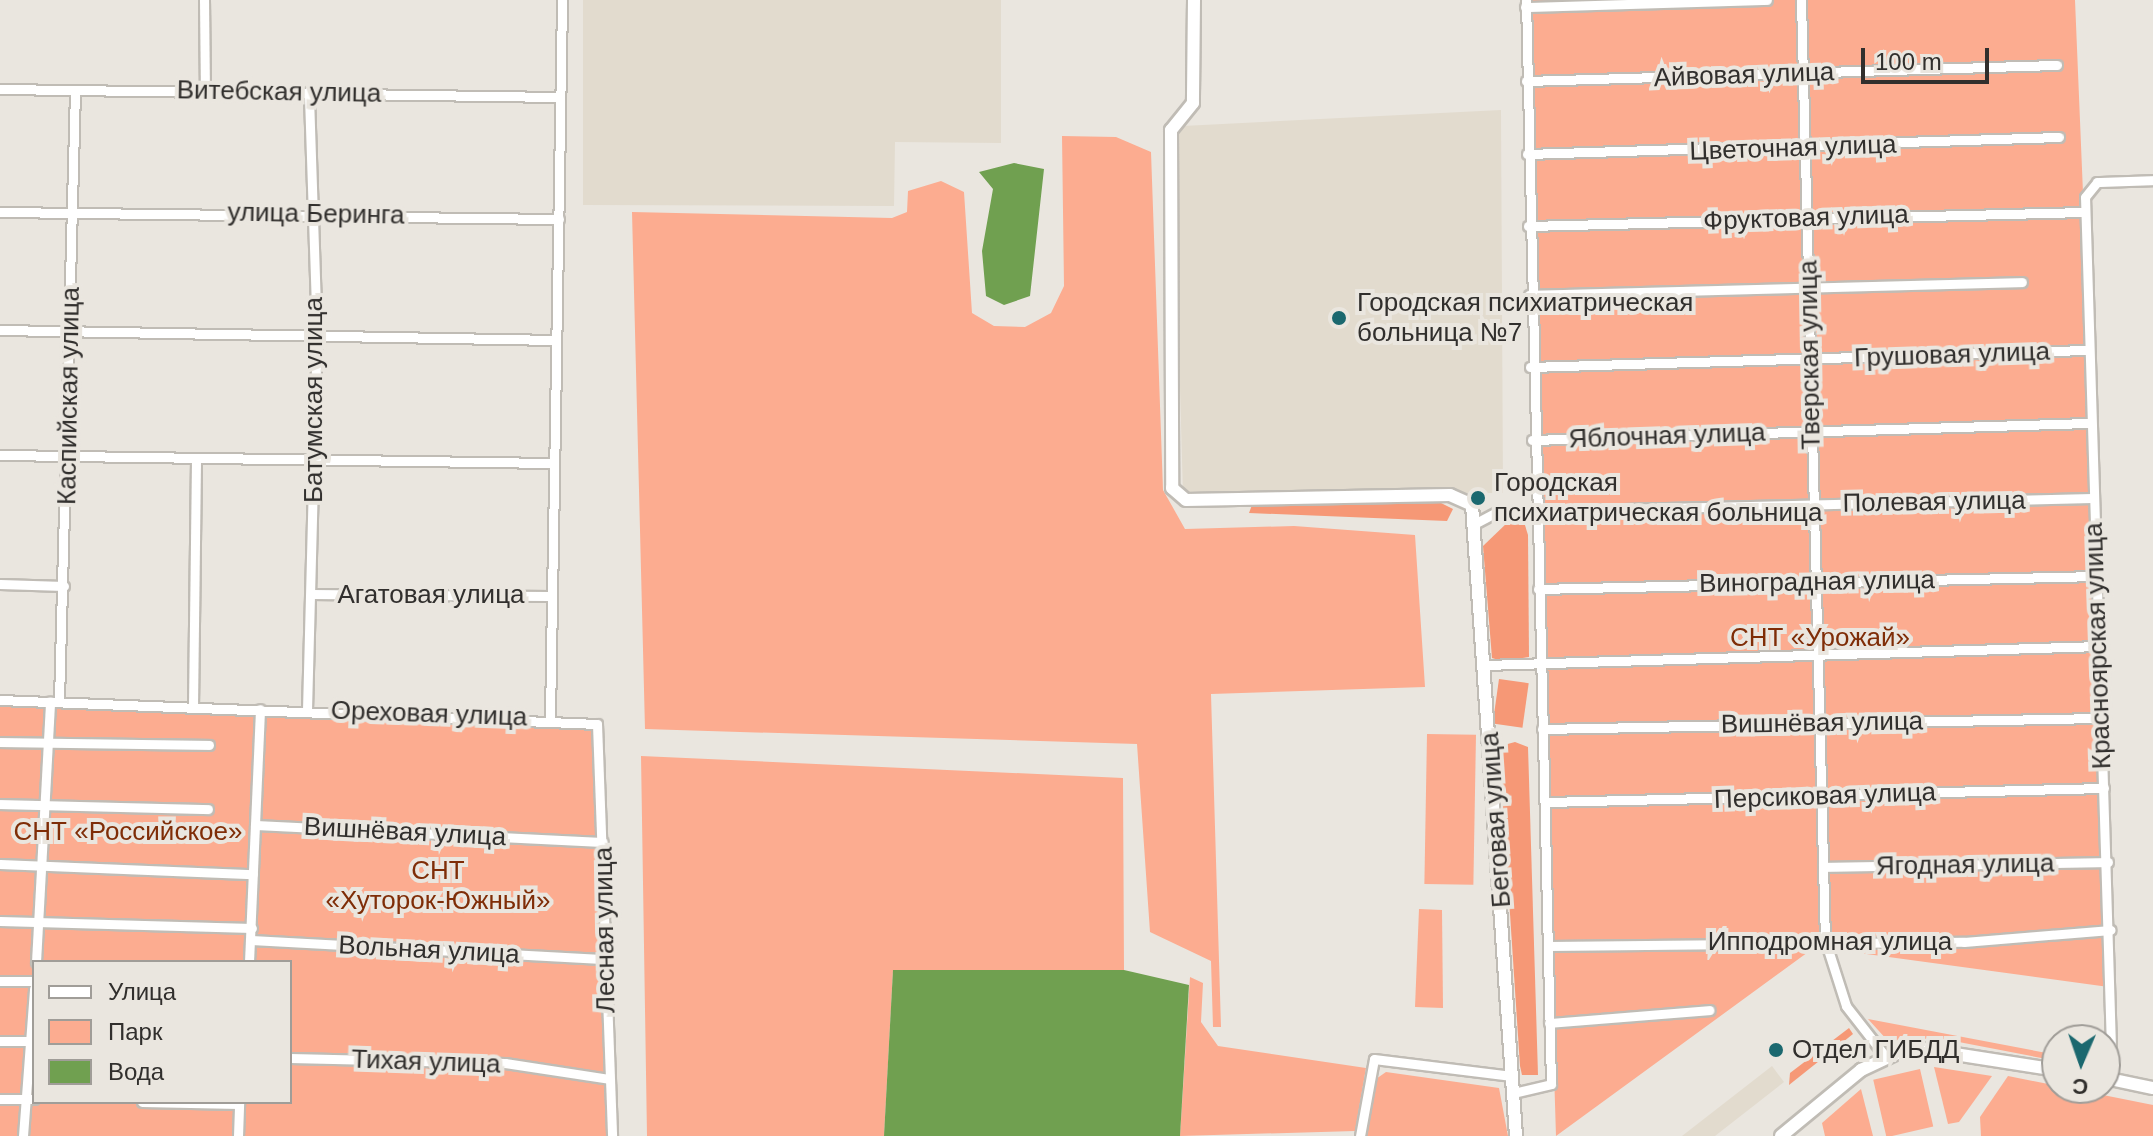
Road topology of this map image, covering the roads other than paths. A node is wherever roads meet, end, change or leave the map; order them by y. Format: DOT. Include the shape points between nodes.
graph roads {
  1 [pos="204,0"];
  2 [pos="562,0"];
  3 [pos="1194,0"];
  4 [pos="1767,0"];
  5 [pos="1801,0"];
  6 [pos="1526,4"];
  7 [pos="2057,65"];
  8 [pos="1804,74"];
  9 [pos="1526,81"];
  10 [pos="0,89"];
  11 [pos="75,90"];
  12 [pos="205,90"];
  13 [pos="309,91"];
  14 [pos="559,97"];
  15 [pos="2059,137"];
  16 [pos="1805,149"];
  17 [pos="1527,154"];
  18 [pos="2153,180"];
  19 [pos="0,212"];
  20 [pos="2085,212"];
  21 [pos="73,213"];
  22 [pos="310,213"];
  23 [pos="1806,218"];
  24 [pos="559,219"];
  25 [pos="1528,226"];
  26 [pos="2022,282"];
  27 [pos="1808,290"];
  28 [pos="1529,295"];
  29 [pos="0,330"];
  30 [pos="72,332"];
  31 [pos="317,338"];
  32 [pos="556,340"];
  33 [pos="2086,350"];
  34 [pos="1810,361"];
  35 [pos="1530,367"];
  36 [pos="2089,423"];
  37 [pos="1812,432"];
  38 [pos="1532,440"];
  39 [pos="0,455"];
  40 [pos="68,455"];
  41 [pos="196,458"];
  42 [pos="315,460"];
  43 [pos="554,463"];
  44 [pos="2092,498"];
  45 [pos="1814,504"];
  46 [pos="1535,512"];
  47 [pos="1476,523"];
  48 [pos="2096,576"];
  49 [pos="1817,581"];
  50 [pos="0,584"];
  51 [pos="64,586"];
  52 [pos="1538,589"];
  53 [pos="311,594"];
  54 [pos="550,596"];
  55 [pos="2101,646"];
  56 [pos="1818,652"];
  57 [pos="1541,661"];
  58 [pos="1485,665"];
  59 [pos="0,700"];
  60 [pos="55,701"];
  61 [pos="193,706"];
  62 [pos="260,709"];
  63 [pos="307,710"];
  64 [pos="550,718"];
  65 [pos="2102,718"];
  66 [pos="1819,723"];
  67 [pos="597,724"];
  68 [pos="1542,729"];
  69 [pos="0,742"];
  70 [pos="48,742"];
  71 [pos="209,745"];
  72 [pos="2104,788"];
  73 [pos="1821,797"];
  74 [pos="1547,802"];
  75 [pos="0,804"];
  76 [pos="44,805"];
  77 [pos="208,809"];
  78 [pos="255,825"];
  79 [pos="603,842"];
  80 [pos="2108,862"];
  81 [pos="0,864"];
  82 [pos="40,864"];
  83 [pos="1823,867"];
  84 [pos="253,874"];
  85 [pos="0,921"];
  86 [pos="38,921"];
  87 [pos="252,928"];
  88 [pos="2111,930"];
  89 [pos="251,940"];
  90 [pos="1826,945"];
  91 [pos="1548,946"];
  92 [pos="606,959"];
  93 [pos="36,960"];
  94 [pos="249,960"];
  95 [pos="0,981"];
  96 [pos="32,981"];
  97 [pos="1709,1010"];
  98 [pos="1549,1023"];
  99 [pos="2109,1024"];
  100 [pos="0,1041"];
  101 [pos="32,1041"];
  102 [pos="1885,1056"];
  103 [pos="292,1058"];
  104 [pos="2041,1067"];
  105 [pos="1512,1076"];
  106 [pos="609,1079"];
  107 [pos="2121,1082"];
  108 [pos="2153,1088"];
  109 [pos="1513,1093"];
  110 [pos="0,1099"];
  111 [pos="30,1099"];
  112 [pos="239,1104"];
  113 [pos="23,1136"];
  114 [pos="238,1136"];
  115 [pos="612,1136"];
  116 [pos="1360,1136"];
  117 [pos="1516,1136"];
  118 [pos="1781,1136"];
  1 -- 12 [label="street"];
  2 -- 14 [label="street"];
  3 -- 47 [label="street, Беговая улица" via="1193,103 1171,134 1176,497 1450,495 1472,505"];
  4 -- 6 [label="street"];
  5 -- 8 [label="street, Тверская улица"];
  6 -- 9 [label="street"];
  7 -- 8 [label="street, Айвовая улица"];
  8 -- 9 [label="street, Айвовая улица"];
  8 -- 16 [label="street, Тверская улица"];
  9 -- 17 [label="street"];
  10 -- 11 [label="street, Витебская улица"];
  11 -- 12 [label="street, Витебская улица"];
  11 -- 21 [label="street, Каспийская улица"];
  12 -- 13 [label="street, Витебская улица"];
  13 -- 14 [label="street, Витебская улица"];
  13 -- 22 [label="street, Батумская улица"];
  14 -- 24 [label="street"];
  15 -- 16 [label="street, Цветочная улица"];
  16 -- 17 [label="street, Цветочная улица"];
  16 -- 23 [label="street, Тверская улица"];
  17 -- 25 [label="street"];
  18 -- 20 [label="street" via="2097,182"];
  19 -- 21 [label="street, улица Беринга"];
  20 -- 23 [label="street, Фруктовая улица"];
  20 -- 33 [label="street, Красноярская улица"];
  21 -- 22 [label="street, улица Беринга"];
  21 -- 30 [label="street, Каспийская улица"];
  22 -- 24 [label="street, улица Беринга"];
  22 -- 31 [label="street, Батумская улица"];
  23 -- 25 [label="street, Фруктовая улица"];
  23 -- 27 [label="street, Тверская улица"];
  24 -- 32 [label="street"];
  25 -- 28 [label="street"];
  26 -- 27 [label="street"];
  27 -- 28 [label="street"];
  27 -- 34 [label="street, Тверская улица"];
  28 -- 35 [label="street"];
  29 -- 30 [label="street"];
  30 -- 31 [label="street"];
  30 -- 40 [label="street, Каспийская улица"];
  31 -- 32 [label="street"];
  31 -- 42 [label="street, Батумская улица"];
  32 -- 43 [label="street"];
  33 -- 34 [label="street, Грушовая улица"];
  33 -- 36 [label="street, Красноярская улица"];
  34 -- 35 [label="street, Грушовая улица"];
  34 -- 37 [label="street, Тверская улица"];
  35 -- 38 [label="street"];
  36 -- 37 [label="street, Яблочная улица"];
  36 -- 44 [label="street, Красноярская улица"];
  37 -- 38 [label="street, Яблочная улица"];
  37 -- 45 [label="street, Тверская улица"];
  38 -- 46 [label="street"];
  39 -- 40 [label="street"];
  40 -- 41 [label="street"];
  40 -- 51 [label="street, Каспийская улица"];
  41 -- 42 [label="street"];
  41 -- 61 [label="street"];
  42 -- 43 [label="street"];
  42 -- 53 [label="street, Батумская улица"];
  43 -- 54 [label="street"];
  44 -- 45 [label="street, Полевая улица"];
  44 -- 48 [label="street, Красноярская улица"];
  45 -- 46 [label="street, Полевая улица"];
  45 -- 49 [label="street, Тверская улица"];
  46 -- 47 [label="street, Полевая улица" via="1497,512"];
  46 -- 52 [label="street"];
  47 -- 58 [label="street, Беговая улица"];
  48 -- 49 [label="street, Виноградная улица"];
  48 -- 55 [label="street, Красноярская улица"];
  49 -- 52 [label="street, Виноградная улица"];
  49 -- 56 [label="street, Тверская улица"];
  50 -- 51 [label="street"];
  51 -- 60 [label="street, Каспийская улица"];
  52 -- 57 [label="street"];
  53 -- 54 [label="street, Агатовая улица"];
  53 -- 63 [label="street, Батумская улица"];
  54 -- 64 [label="street"];
  55 -- 56 [label="street"];
  55 -- 65 [label="street, Красноярская улица"];
  56 -- 57 [label="street"];
  56 -- 66 [label="street, Тверская улица"];
  57 -- 58 [label="street"];
  57 -- 68 [label="street"];
  58 -- 105 [label="street, Беговая улица"];
  59 -- 60 [label="street, Ореховая улица"];
  60 -- 61 [label="street, Ореховая улица"];
  60 -- 70 [label="street, Каспийская улица"];
  61 -- 62 [label="street, Ореховая улица"];
  62 -- 63 [label="street, Ореховая улица"];
  62 -- 78 [label="street"];
  63 -- 64 [label="street, Ореховая улица"];
  64 -- 67 [label="street, Ореховая улица"];
  65 -- 66 [label="street, Вишнёвая улица"];
  65 -- 72 [label="street, Красноярская улица"];
  66 -- 68 [label="street, Вишнёвая улица"];
  66 -- 73 [label="street, Тверская улица"];
  67 -- 79 [label="street, Лесная улица"];
  68 -- 74 [label="street"];
  69 -- 70 [label="street"];
  70 -- 71 [label="street"];
  70 -- 76 [label="street, Каспийская улица"];
  72 -- 73 [label="street, Персиковая улица"];
  72 -- 80 [label="street, Красноярская улица"];
  73 -- 74 [label="street, Персиковая улица"];
  73 -- 83 [label="street, Тверская улица"];
  74 -- 91 [label="street"];
  75 -- 76 [label="street"];
  76 -- 77 [label="street"];
  76 -- 82 [label="street, Каспийская улица"];
  78 -- 79 [label="street, Вишнёвая улица"];
  78 -- 84 [label="street"];
  79 -- 92 [label="street, Лесная улица"];
  80 -- 83 [label="street, Ягодная улица"];
  80 -- 88 [label="street, Красноярская улица"];
  81 -- 82 [label="street"];
  82 -- 84 [label="street"];
  82 -- 86 [label="street, Каспийская улица"];
  83 -- 90 [label="street, Тверская улица"];
  84 -- 87 [label="street"];
  85 -- 86 [label="street"];
  86 -- 87 [label="street"];
  86 -- 93 [label="street, Каспийская улица"];
  87 -- 89 [label="street"];
  88 -- 90 [label="street, Ипподромная улица" via="1964,942"];
  88 -- 99 [label="street, Красноярская улица"];
  89 -- 92 [label="street, Вольная улица"];
  89 -- 94 [label="street"];
  90 -- 91 [label="street, Ипподромная улица"];
  90 -- 102 [label="street, Тверская улица" via="1846,1006"];
  91 -- 98 [label="street"];
  92 -- 106 [label="street, Лесная улица"];
  95 -- 96 [label="street"];
  97 -- 98 [label="street"];
  98 -- 109 [label="street" via="1551,1084"];
  100 -- 101 [label="street"];
  101 -- 111 [label="street"];
  102 -- 104 [label="street" via="1925,1047"];
  102 -- 118 [label="street"];
  103 -- 106 [label="street, Тихая улица" via="505,1063"];
  105 -- 109 [label="street, Беговая улица"];
  105 -- 116 [label="street" via="1374,1059"];
  106 -- 115 [label="street, Лесная улица"];
  107 -- 108 [label="street"];
  109 -- 117 [label="street, Беговая улица"];
  110 -- 111 [label="street"];
  111 -- 113 [label="street"];
  112 -- 114 [label="street"];
}
